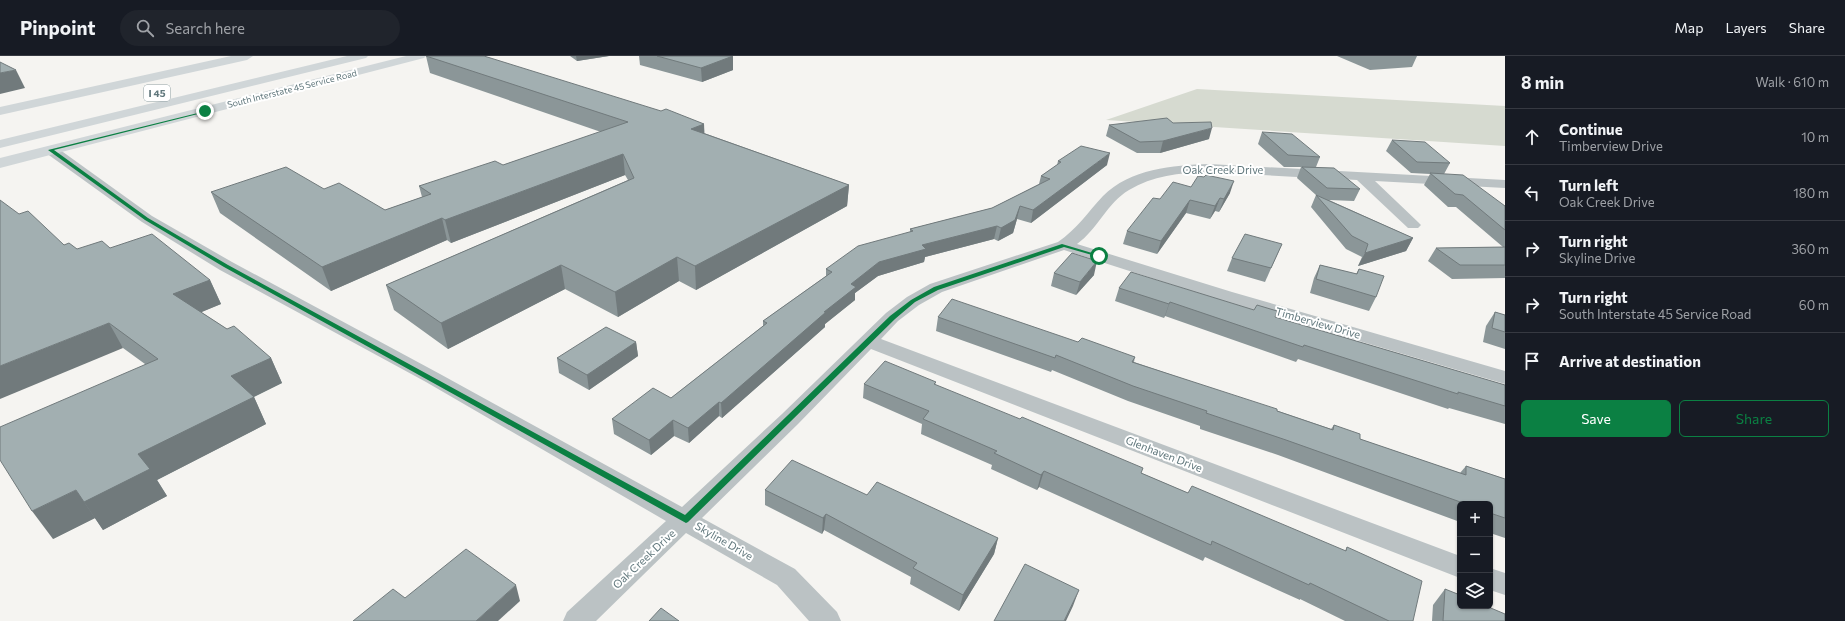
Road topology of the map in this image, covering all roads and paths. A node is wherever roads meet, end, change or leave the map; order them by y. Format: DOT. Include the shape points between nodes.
graph roads {
  1 [pos="246,56"];
  2 [pos="315,56"];
  3 [pos="362,56"];
  4 [pos="420,56"];
  5 [pos="130,99"];
  6 [pos="0,111"];
  7 [pos="0,144"];
  8 [pos="51,150"];
  9 [pos="0,163"];
  10 [pos="1361,176"];
  11 [pos="1505,184"];
  12 [pos="1413,225"];
  13 [pos="1064,245"];
  14 [pos="868,341"];
  15 [pos="1505,378"];
  16 [pos="686,520"];
  17 [pos="1457,566"];
  18 [pos="1493,580"];
  19 [pos="1505,584"];
  20 [pos="577,621"];
  21 [pos="827,621"];
  1 -- 6 [label="main road"];
  2 -- 5 [label="main road, I 45"];
  3 -- 7 [label="main road, I 45"];
  4 -- 8 [label="main road, South Interstate 45 Service Road"];
  8 -- 9 [label="main road, South Interstate 45 Service Road"];
  8 -- 16 [label="street, Skyline Drive" via="147,219 226,266"];
  10 -- 11 [label="street, Oak Creek Drive"];
  10 -- 12 [label="street"];
  10 -- 13 [label="street, Oak Creek Drive" via="1209,168 1181,169 1156,174 1132,183 1114,194 1080,233"];
  13 -- 14 [label="street, Oak Creek Drive" via="936,288 913,301"];
  13 -- 15 [label="street, Timberview Drive" via="1226,296"];
  14 -- 16 [label="street, Oak Creek Drive"];
  14 -- 17 [label="street, Glenhaven Drive"];
  16 -- 20 [label="street, Oak Creek Drive"];
  16 -- 21 [label="street, Skyline Drive" via="786,577"];
  18 -- 19 [label="street"];
}
